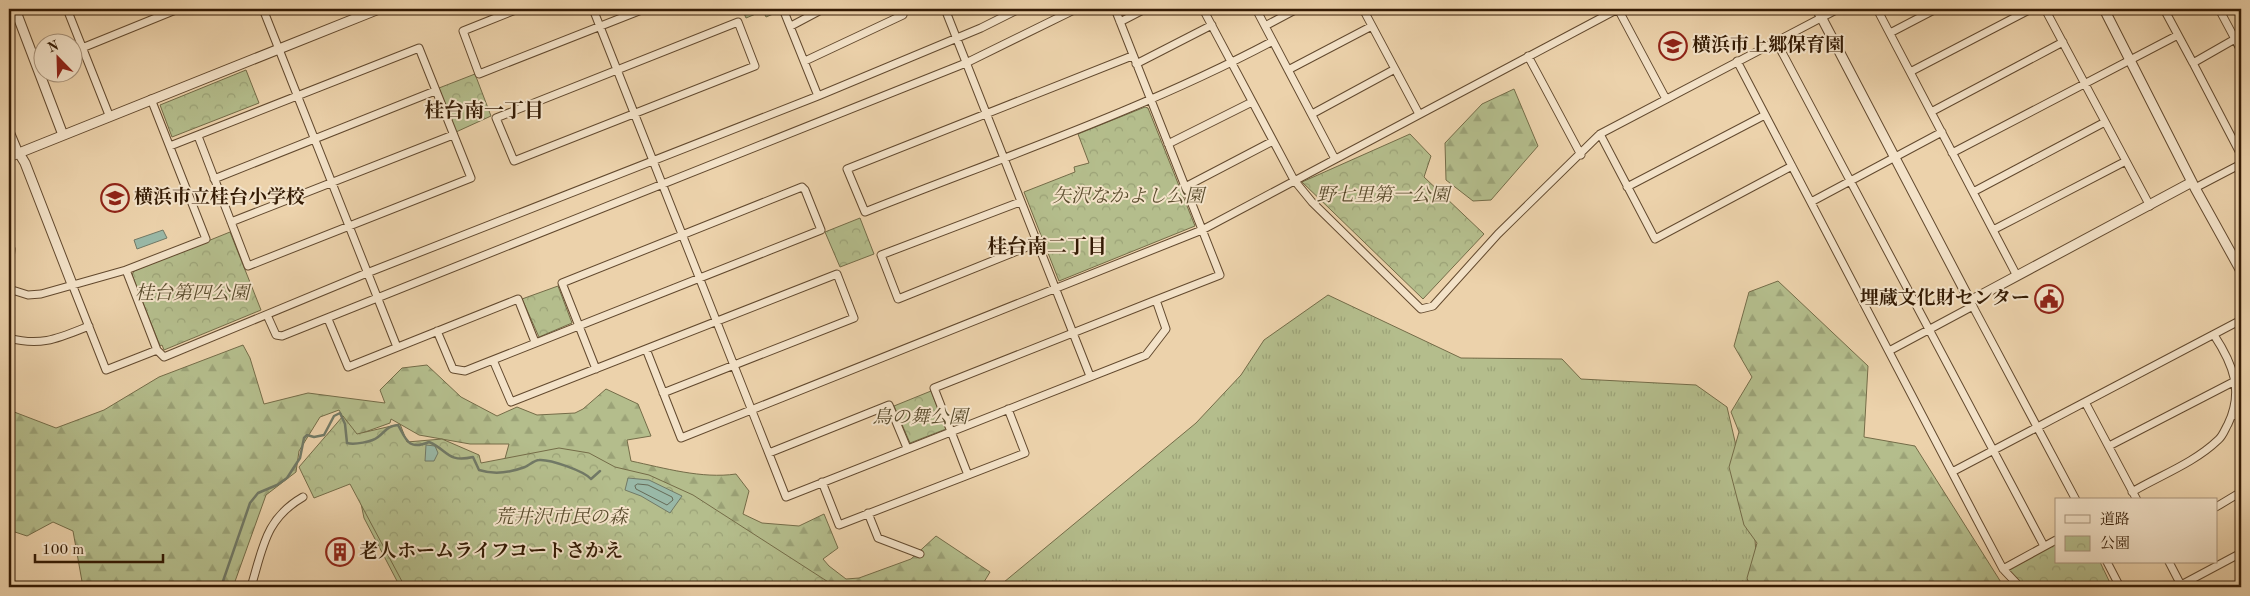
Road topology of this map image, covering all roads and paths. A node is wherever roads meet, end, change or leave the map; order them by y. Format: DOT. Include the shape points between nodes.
graph roads {
  1 [pos="15,9"];
  2 [pos="67,9"];
  3 [pos="178,9"];
  4 [pos="263,9"];
  5 [pos="379,9"];
  6 [pos="518,9"];
  7 [pos="593,9"];
  8 [pos="644,9"];
  9 [pos="783,9"];
  10 [pos="823,9"];
  11 [pos="900,9"];
  12 [pos="945,9"];
  13 [pos="1018,9"];
  14 [pos="1076,9"];
  15 [pos="1114,9"];
  16 [pos="1145,9"];
  17 [pos="1203,9"];
  18 [pos="1256,9"];
  19 [pos="1297,9"];
  20 [pos="1363,9"];
  21 [pos="1838,9"];
  22 [pos="1877,9"];
  23 [pos="1936,9"];
  24 [pos="2031,9"];
  25 [pos="2045,9"];
  26 [pos="2104,9"];
  27 [pos="2164,9"];
  28 [pos="2219,9"];
  29 [pos="1820,13"];
  30 [pos="1120,22"];
  31 [pos="1212,25"];
  32 [pos="791,26"];
  33 [pos="1265,26"];
  34 [pos="1372,26"];
  35 [pos="600,27"];
  36 [pos="76,32"];
  37 [pos="1890,33"];
  38 [pos="2178,35"];
  39 [pos="956,39"];
  40 [pos="2235,39"];
  41 [pos="1273,41"];
  42 [pos="1776,41"];
  43 [pos="2063,42"];
  44 [pos="82,48"];
  45 [pos="279,48"];
  46 [pos="2241,51"];
  47 [pos="1132,56"];
  48 [pos="1528,56"];
  49 [pos="2130,60"];
  50 [pos="805,61"];
  51 [pos="1737,62"];
  52 [pos="966,63"];
  53 [pos="1232,63"];
  54 [pos="2193,63"];
  55 [pos="1136,64"];
  56 [pos="1395,69"];
  57 [pos="617,70"];
  58 [pos="1288,70"];
  59 [pos="1910,72"];
  60 [pos="2084,84"];
  61 [pos="435,91"];
  62 [pos="297,95"];
  63 [pos="818,96"];
  64 [pos="151,99"];
  65 [pos="1150,99"];
  66 [pos="1666,99"];
  67 [pos="1252,102"];
  68 [pos="1931,112"];
  69 [pos="634,113"];
  70 [pos="1312,114"];
  71 [pos="1419,114"];
  72 [pos="109,115"];
  73 [pos="986,115"];
  74 [pos="1765,115"];
  75 [pos="2105,122"];
  76 [pos="9,129"];
  77 [pos="1942,132"];
  78 [pos="1600,134"];
  79 [pos="63,135"];
  80 [pos="453,135"];
  81 [pos="198,136"];
  82 [pos="314,140"];
  83 [pos="1273,141"];
  84 [pos="1168,144"];
  85 [pos="170,146"];
  86 [pos="19,153"];
  87 [pos="1952,153"];
  88 [pos="1581,155"];
  89 [pos="2241,155"];
  90 [pos="9,157"];
  91 [pos="1004,157"];
  92 [pos="1896,157"];
  93 [pos="1335,159"];
  94 [pos="2126,161"];
  95 [pos="653,162"];
  96 [pos="2241,164"];
  97 [pos="1792,166"];
  98 [pos="214,179"];
  99 [pos="1294,180"];
  100 [pos="1850,181"];
  101 [pos="331,184"];
  102 [pos="2194,185"];
  103 [pos="663,186"];
  104 [pos="1185,187"];
  105 [pos="1627,187"];
  106 [pos="1973,192"];
  107 [pos="1020,202"];
  108 [pos="1811,202"];
  109 [pos="2150,206"];
  110 [pos="231,222"];
  111 [pos="349,227"];
  112 [pos="1202,230"];
  113 [pos="1993,230"];
  114 [pos="682,234"];
  115 [pos="9,242"];
  116 [pos="1037,244"];
  117 [pos="126,270"];
  118 [pos="2241,271"];
  119 [pos="9,272"];
  120 [pos="368,273"];
  121 [pos="2016,276"];
  122 [pos="699,278"];
  123 [pos="72,284"];
  124 [pos="9,289"];
  125 [pos="1055,289"];
  126 [pos="378,299"];
  127 [pos="1156,300"];
  128 [pos="1972,303"];
  129 [pos="267,315"];
  130 [pos="328,319"];
  131 [pos="2241,320"];
  132 [pos="716,321"];
  133 [pos="579,325"];
  134 [pos="89,326"];
  135 [pos="1929,330"];
  136 [pos="437,331"];
  137 [pos="1072,332"];
  138 [pos="2214,334"];
  139 [pos="9,338"];
  140 [pos="535,342"];
  141 [pos="397,346"];
  142 [pos="646,349"];
  143 [pos="157,350"];
  144 [pos="1889,351"];
  145 [pos="493,360"];
  146 [pos="734,364"];
  147 [pos="596,369"];
  148 [pos="1090,376"];
  149 [pos="2235,381"];
  150 [pos="663,393"];
  151 [pos="2085,402"];
  152 [pos="752,409"];
  153 [pos="1008,409"];
  154 [pos="2234,415"];
  155 [pos="2241,417"];
  156 [pos="2038,427"];
  157 [pos="950,431"];
  158 [pos="2109,446"];
  159 [pos="907,448"];
  160 [pos="1992,451"];
  161 [pos="769,452"];
  162 [pos="1952,472"];
  163 [pos="968,475"];
  164 [pos="822,482"];
  165 [pos="2132,492"];
  166 [pos="2241,492"];
  167 [pos="303,497"];
  168 [pos="2075,498"];
  169 [pos="2136,498"];
  170 [pos="2218,506"];
  171 [pos="868,513"];
  172 [pos="2055,540"];
  173 [pos="2044,546"];
  174 [pos="2241,553"];
  175 [pos="920,554"];
  176 [pos="2108,564"];
  177 [pos="2170,564"];
  178 [pos="2004,569"];
  179 [pos="2182,586"];
  180 [pos="251,587"];
  181 [pos="2020,587"];
  182 [pos="2120,587"];
  1 -- 79 [label="street"];
  2 -- 36 [label="street"];
  3 -- 44 [label="street"];
  4 -- 45 [label="street"];
  5 -- 45 [label="street"];
  6 -- 35 [label="street" via="462,31 479,74"];
  7 -- 35 [label="street"];
  8 -- 35 [label="street"];
  9 -- 32 [label="street"];
  10 -- 32 [label="street"];
  11 -- 50 [label="street" via="903,15"];
  12 -- 39 [label="street"];
  13 -- 39 [label="street"];
  14 -- 52 [label="street"];
  15 -- 30 [label="street"];
  16 -- 30 [label="street"];
  17 -- 31 [label="street"];
  18 -- 33 [label="street"];
  19 -- 33 [label="street"];
  20 -- 34 [label="street"];
  21 -- 29 [label="street"];
  22 -- 37 [label="street"];
  23 -- 37 [label="street"];
  24 -- 59 [label="street"];
  25 -- 43 [label="street"];
  26 -- 49 [label="street"];
  27 -- 38 [label="street"];
  28 -- 40 [label="street"];
  29 -- 42 [label="street"];
  29 -- 92 [label="street"];
  30 -- 47 [label="street"];
  31 -- 53 [label="street"];
  31 -- 55 [label="street"];
  32 -- 50 [label="street"];
  33 -- 41 [label="street"];
  34 -- 56 [label="street"];
  34 -- 58 [label="street"];
  35 -- 57 [label="street"];
  37 -- 59 [label="street"];
  38 -- 49 [label="street"];
  38 -- 54 [label="street"];
  39 -- 52 [label="street"];
  39 -- 63 [label="street"];
  40 -- 46 [label="street"];
  40 -- 54 [label="street"];
  41 -- 53 [label="street"];
  41 -- 58 [label="street"];
  42 -- 51 [label="street"];
  42 -- 100 [label="street"];
  43 -- 60 [label="street"];
  43 -- 68 [label="street"];
  44 -- 72 [label="street"];
  45 -- 62 [label="street"];
  45 -- 64 [label="street"];
  47 -- 55 [label="street"];
  47 -- 73 [label="street"];
  48 -- 66 [label="street" via="1618,9"];
  48 -- 71 [label="street"];
  48 -- 88 [label="street"];
  49 -- 60 [label="street"];
  49 -- 102 [label="street"];
  50 -- 63 [label="street"];
  51 -- 66 [label="street"];
  51 -- 74 [label="street"];
  52 -- 73 [label="street"];
  52 -- 103 [label="street"];
  53 -- 65 [label="street"];
  53 -- 67 [label="street"];
  54 -- 89 [label="street"];
  55 -- 65 [label="street"];
  56 -- 70 [label="street"];
  56 -- 71 [label="street"];
  57 -- 69 [label="street"];
  57 -- 69 [label="street" via="496,118 514,161"];
  57 -- 69 [label="street" via="738,22 755,66"];
  58 -- 70 [label="street"];
  59 -- 68 [label="street"];
  60 -- 75 [label="street"];
  60 -- 87 [label="street"];
  61 -- 62 [label="street" via="419,48"];
  61 -- 80 [label="street"];
  61 -- 82 [label="street"];
  62 -- 81 [label="street"];
  62 -- 82 [label="street"];
  63 -- 95 [label="street"];
  64 -- 72 [label="street"];
  64 -- 85 [label="street"];
  65 -- 84 [label="street"];
  65 -- 91 [label="street"];
  66 -- 78 [label="street"];
  67 -- 83 [label="street"];
  67 -- 84 [label="street"];
  68 -- 77 [label="street"];
  69 -- 95 [label="street"];
  70 -- 93 [label="street"];
  71 -- 93 [label="street"];
  72 -- 79 [label="street"];
  73 -- 91 [label="street"];
  73 -- 91 [label="street" via="847,170 864,212"];
  74 -- 97 [label="street"];
  74 -- 105 [label="street"];
  75 -- 94 [label="street"];
  75 -- 106 [label="street"];
  76 -- 86 [label="street"];
  77 -- 87 [label="street"];
  77 -- 92 [label="street"];
  78 -- 88 [label="street"];
  78 -- 105 [label="street"];
  79 -- 86 [label="street"];
  80 -- 101 [label="street"];
  80 -- 111 [label="street" via="471,178"];
  81 -- 85 [label="street"];
  81 -- 98 [label="street"];
  82 -- 98 [label="street"];
  82 -- 101 [label="street"];
  83 -- 99 [label="street"];
  83 -- 104 [label="street"];
  84 -- 104 [label="street"];
  85 -- 117 [label="street" via="206,239"];
  86 -- 90 [label="street"];
  86 -- 123 [label="street"];
  87 -- 106 [label="street"];
  88 -- 99 [label="street" via="1498,234 1433,306 1421,308 1312,202"];
  91 -- 107 [label="street"];
  92 -- 100 [label="street"];
  92 -- 128 [label="street"];
  93 -- 99 [label="street"];
  94 -- 109 [label="street"];
  94 -- 113 [label="street"];
  95 -- 103 [label="street"];
  95 -- 120 [label="street"];
  96 -- 102 [label="street"];
  97 -- 105 [label="street" via="1655,239"];
  97 -- 108 [label="street"];
  98 -- 110 [label="street"];
  99 -- 112 [label="street"];
  100 -- 108 [label="street"];
  100 -- 135 [label="street"];
  101 -- 110 [label="street"];
  101 -- 111 [label="street"];
  102 -- 109 [label="street"];
  102 -- 118 [label="street"];
  103 -- 114 [label="street"];
  103 -- 126 [label="street"];
  104 -- 112 [label="street"];
  106 -- 113 [label="street"];
  107 -- 116 [label="street"];
  107 -- 116 [label="street" via="881,255 898,299"];
  108 -- 144 [label="street"];
  109 -- 121 [label="street"];
  110 -- 111 [label="street" via="248,266"];
  111 -- 120 [label="street"];
  112 -- 125 [label="street"];
  112 -- 127 [label="street" via="1220,274"];
  113 -- 121 [label="street"];
  114 -- 122 [label="street"];
  114 -- 122 [label="street" via="802,187 805,190 820,230"];
  114 -- 133 [label="street" via="562,283"];
  115 -- 119 [label="street" via="12,249"];
  116 -- 125 [label="street"];
  117 -- 123 [label="street"];
  117 -- 143 [label="street"];
  120 -- 126 [label="street"];
  120 -- 129 [label="street"];
  121 -- 128 [label="street"];
  122 -- 132 [label="street"];
  122 -- 133 [label="street"];
  123 -- 124 [label="street" via="41,294"];
  123 -- 134 [label="street"];
  125 -- 137 [label="street"];
  125 -- 152 [label="street"];
  126 -- 130 [label="street"];
  126 -- 141 [label="street"];
  127 -- 137 [label="street"];
  127 -- 148 [label="street" via="1166,329 1146,355"];
  128 -- 135 [label="street"];
  128 -- 156 [label="street"];
  129 -- 130 [label="street" via="273,331 282,336"];
  129 -- 143 [label="street" via="164,357"];
  130 -- 141 [label="street" via="348,368"];
  131 -- 138 [label="street"];
  132 -- 142 [label="street"];
  132 -- 146 [label="street"];
  132 -- 146 [label="street" via="837,274 854,318"];
  133 -- 140 [label="street"];
  133 -- 147 [label="street"];
  134 -- 139 [label="street" via="50,341 36,343"];
  134 -- 143 [label="street" via="106,370"];
  135 -- 144 [label="street"];
  135 -- 160 [label="street"];
  136 -- 140 [label="street" via="518,299"];
  136 -- 141 [label="street"];
  136 -- 145 [label="street" via="453,369 465,371"];
  137 -- 148 [label="street"];
  137 -- 157 [label="street" via="934,388"];
  138 -- 149 [label="street" via="2228,357"];
  138 -- 151 [label="street"];
  140 -- 145 [label="street"];
  142 -- 147 [label="street"];
  142 -- 150 [label="street"];
  144 -- 162 [label="street"];
  145 -- 147 [label="street" via="511,402"];
  146 -- 150 [label="street"];
  146 -- 152 [label="street"];
  148 -- 153 [label="street"];
  149 -- 154 [label="street"];
  149 -- 158 [label="street"];
  150 -- 152 [label="street" via="681,438"];
  151 -- 156 [label="street"];
  151 -- 158 [label="street"];
  152 -- 161 [label="street"];
  153 -- 157 [label="street"];
  153 -- 163 [label="street" via="1025,453"];
  154 -- 155 [label="street"];
  154 -- 165 [label="street" via="2220,439 2202,453"];
  156 -- 160 [label="street"];
  156 -- 168 [label="street"];
  157 -- 159 [label="street"];
  157 -- 163 [label="street"];
  158 -- 165 [label="street"];
  159 -- 161 [label="street" via="889,405"];
  159 -- 164 [label="street"];
  160 -- 162 [label="street"];
  160 -- 173 [label="street"];
  161 -- 164 [label="street" via="786,497"];
  162 -- 178 [label="street"];
  163 -- 171 [label="street"];
  164 -- 171 [label="street" via="840,525"];
  165 -- 169 [label="street"];
  166 -- 170 [label="street"];
  167 -- 180 [label="street" via="281,511 268,532"];
  171 -- 175 [label="street" via="878,538"];
  172 -- 173 [label="street"];
  173 -- 178 [label="street"];
  174 -- 179 [label="street"];
  176 -- 182 [label="street"];
  177 -- 179 [label="street"];
  178 -- 181 [label="street"];
}
